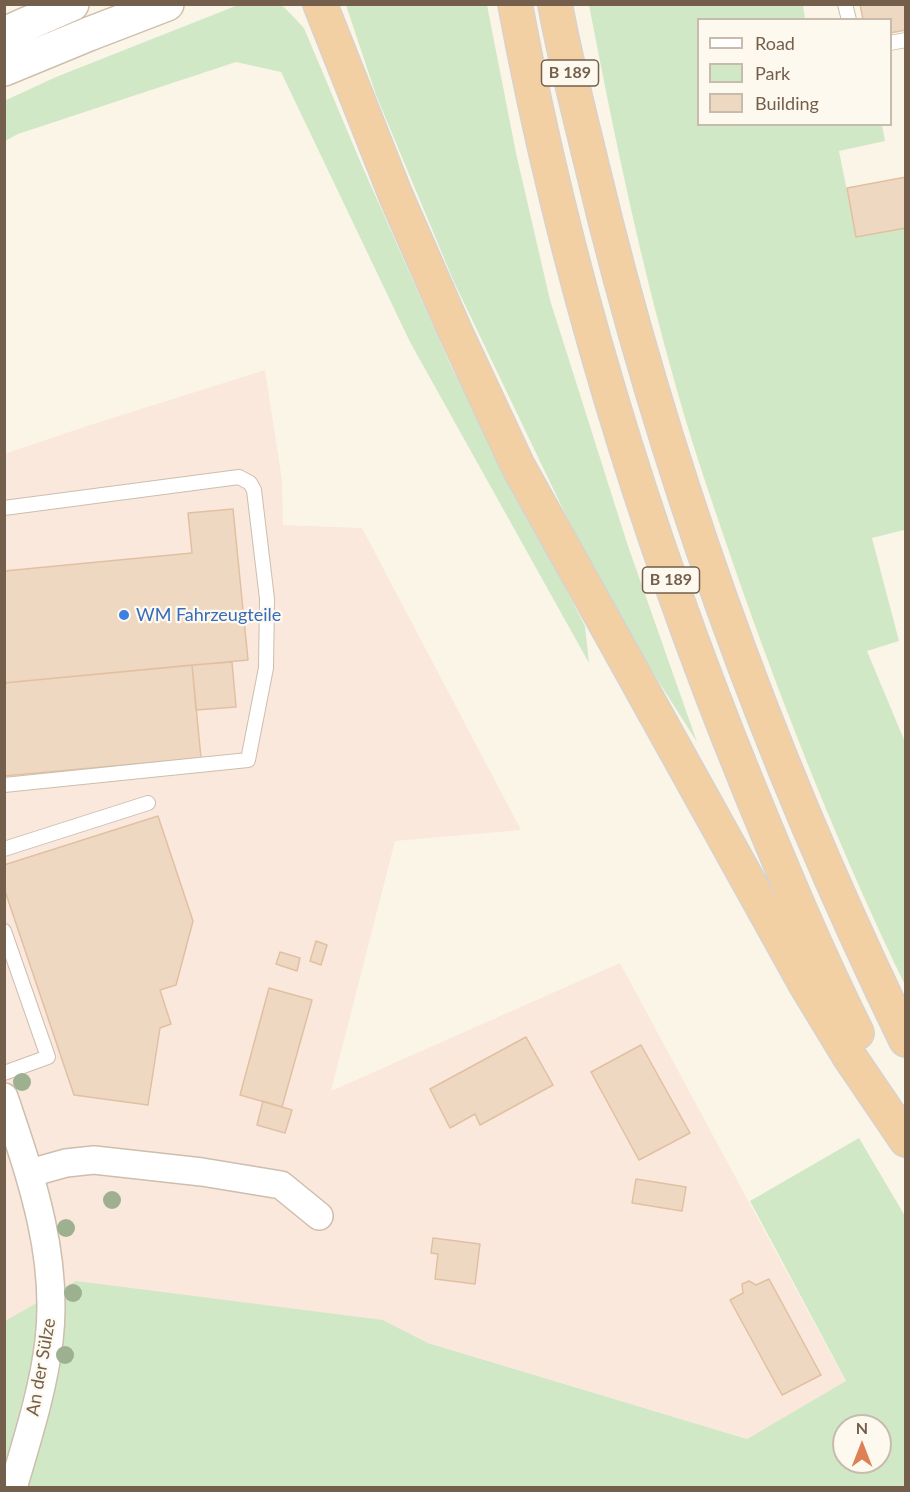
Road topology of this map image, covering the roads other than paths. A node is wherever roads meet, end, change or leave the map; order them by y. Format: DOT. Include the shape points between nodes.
graph roads {
  1 [pos="72,4"];
  2 [pos="167,4"];
  3 [pos="320,4"];
  4 [pos="515,4"];
  5 [pos="555,4"];
  6 [pos="4,34"];
  7 [pos="4,69"];
  8 [pos="4,508"];
  9 [pos="4,785"];
  10 [pos="148,803"];
  11 [pos="4,849"];
  12 [pos="4,931"];
  13 [pos="906,1040"];
  14 [pos="4,1073"];
  15 [pos="4,1097"];
  16 [pos="906,1129"];
  17 [pos="906,1140"];
  18 [pos="30,1173"];
  19 [pos="319,1216"];
  20 [pos="15,1481"];
  1 -- 6 [label="main road"];
  2 -- 7 [label="main road"];
  3 -- 17 [label="highway" via="401,206 518,466 806,985"];
  4 -- 16 [label="highway, B 189" via="577,278 675,591 719,714 801,914"];
  5 -- 13 [label="highway, B 189" via="616,268 713,581 834,886"];
  8 -- 9 [label="lane" via="239,477 254,490 267,599 266,668 248,760"];
  10 -- 11 [label="lane"];
  12 -- 14 [label="lane" via="48,1057"];
  15 -- 18 [label="street, An der Sülze"];
  18 -- 19 [label="street" via="66,1163 94,1161 202,1172 281,1185"];
  18 -- 20 [label="street, An der Sülze" via="47,1245 52,1308 45,1365"];
}
